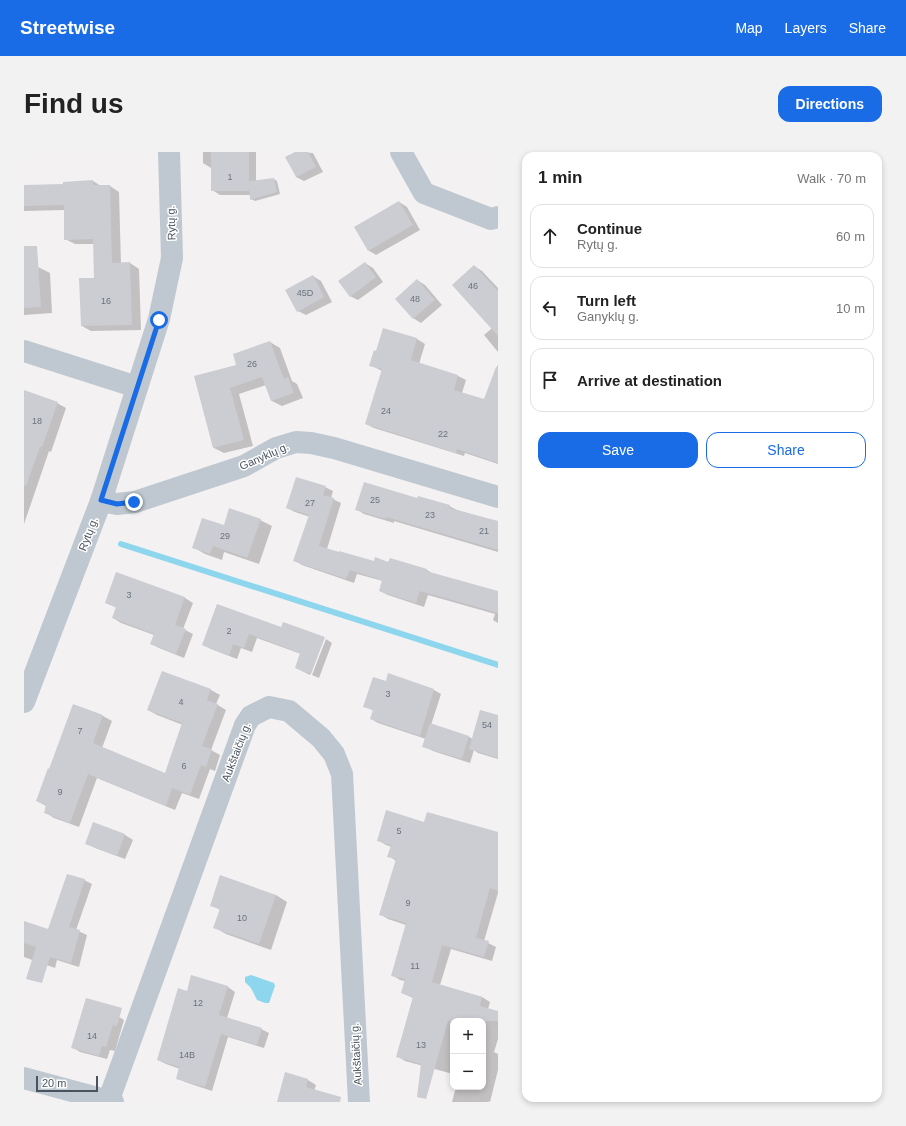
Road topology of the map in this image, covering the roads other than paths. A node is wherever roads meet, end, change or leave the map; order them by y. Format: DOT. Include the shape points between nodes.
graph roads {
  1 [pos="169,152"];
  2 [pos="401,152"];
  3 [pos="498,217"];
  4 [pos="24,351"];
  5 [pos="137,387"];
  6 [pos="498,496"];
  7 [pos="101,500"];
  8 [pos="24,702"];
  9 [pos="24,1078"];
  10 [pos="110,1102"];
  11 [pos="359,1102"];
  1 -- 5 [label="street, Rytų g." via="172,258 159,320"];
  2 -- 3 [label="street" via="424,193 492,219"];
  4 -- 5 [label="street"];
  5 -- 7 [label="street, Rytų g."];
  6 -- 7 [label="street, Ganyklų g." via="334,448 296,442 276,448 244,466 134,502 117,504"];
  7 -- 8 [label="street, Rytų g."];
  9 -- 10 [label="street"];
  10 -- 11 [label="street, Aukštaičių g." via="245,725 251,716 269,707 289,711 321,738 334,754 342,774"];
}
